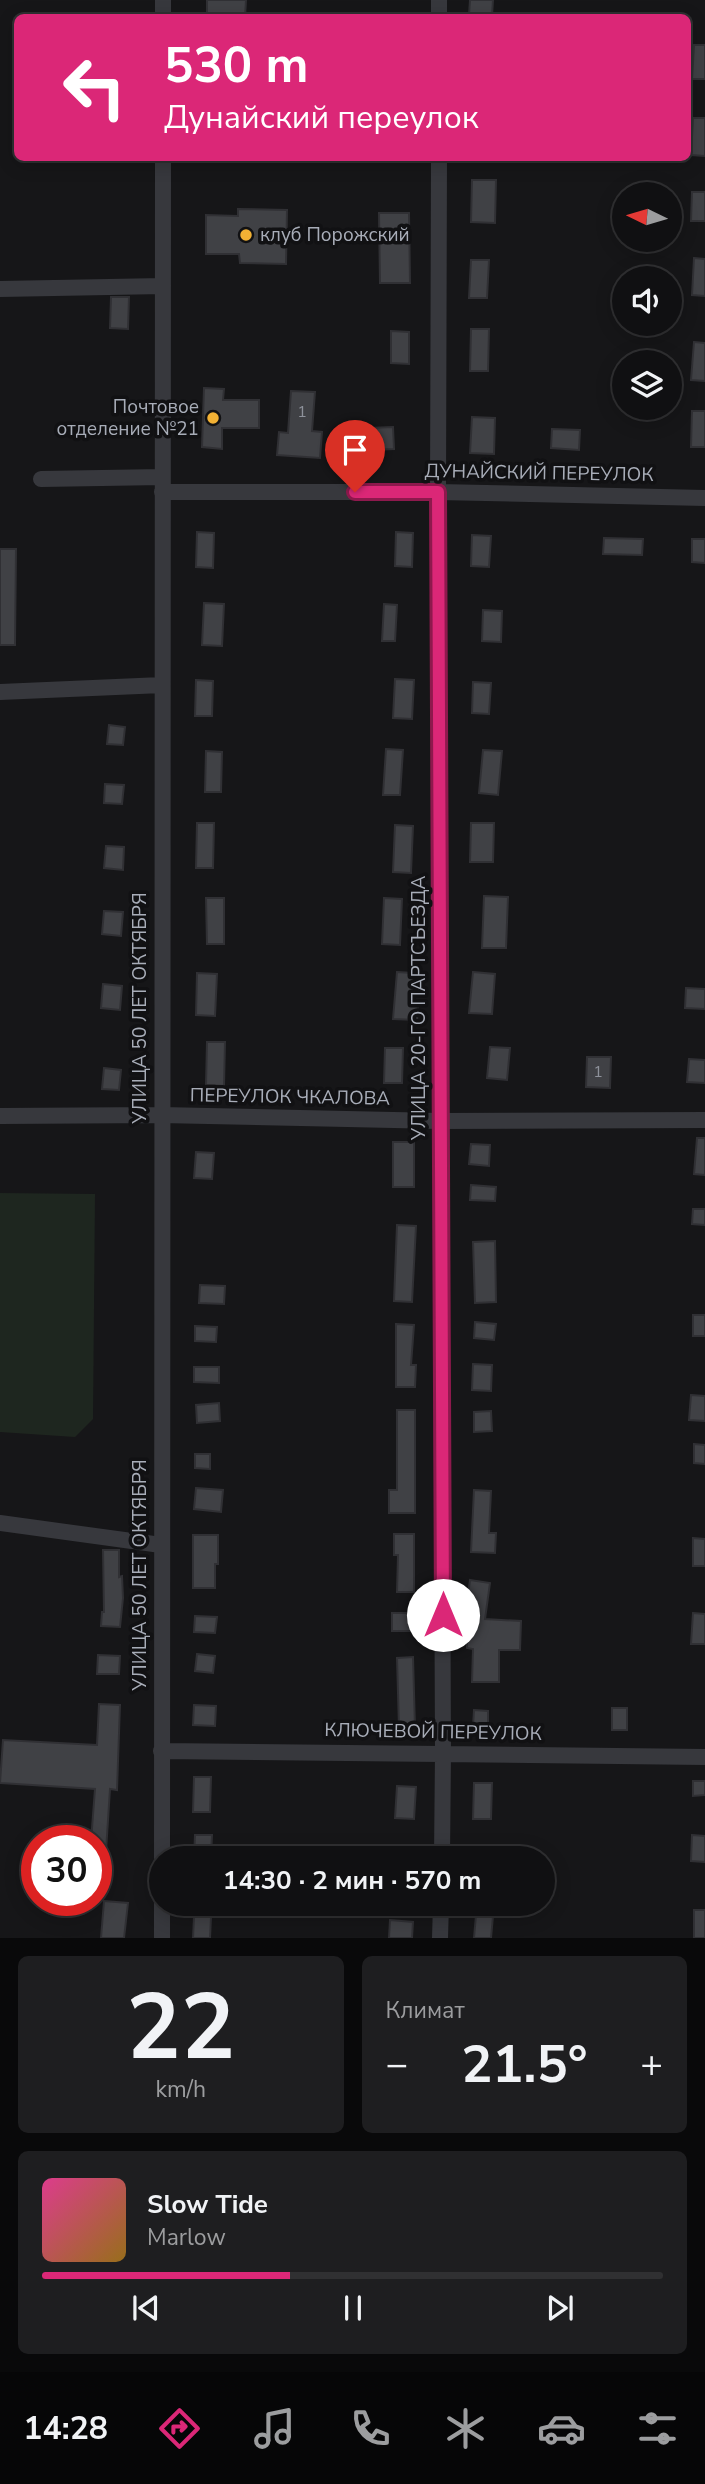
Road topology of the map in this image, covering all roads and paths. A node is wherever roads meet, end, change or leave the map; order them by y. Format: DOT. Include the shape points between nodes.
graph roads {
  1 [pos="163,161"];
  2 [pos="439,161"];
  3 [pos="163,286"];
  4 [pos="0,289"];
  5 [pos="41,479"];
  6 [pos="162,485"];
  7 [pos="438,492"];
  8 [pos="705,498"];
  9 [pos="162,685"];
  10 [pos="0,692"];
  11 [pos="161,1115"];
  12 [pos="0,1116"];
  13 [pos="705,1120"];
  14 [pos="440,1121"];
  15 [pos="0,1523"];
  16 [pos="161,1545"];
  17 [pos="161,1751"];
  18 [pos="443,1752"];
  19 [pos="705,1757"];
  20 [pos="162,1846"];
  21 [pos="442,1846"];
  22 [pos="162,1916"];
  23 [pos="441,1916"];
  24 [pos="162,1938"];
  25 [pos="440,1938"];
  1 -- 3 [label="street, УЛИЦА 50 ЛЕТ ОКТЯБРЯ"];
  2 -- 7 [label="street, УЛИЦА 20-ГО ПАРТСЪЕЗДА"];
  3 -- 4 [label="street"];
  3 -- 6 [label="street, УЛИЦА 50 ЛЕТ ОКТЯБРЯ"];
  5 -- 6 [label="street, ДУНАЙСКИЙ ПЕРЕУЛОК"];
  6 -- 7 [label="street, ДУНАЙСКИЙ ПЕРЕУЛОК"];
  6 -- 9 [label="street, УЛИЦА 50 ЛЕТ ОКТЯБРЯ"];
  7 -- 8 [label="street, ДУНАЙСКИЙ ПЕРЕУЛОК"];
  7 -- 14 [label="street, УЛИЦА 20-ГО ПАРТСЪЕЗДА"];
  9 -- 10 [label="street"];
  9 -- 11 [label="street, УЛИЦА 50 ЛЕТ ОКТЯБРЯ"];
  11 -- 12 [label="street, ПЕРЕУЛОК ЧКАЛОВА"];
  11 -- 14 [label="street, ПЕРЕУЛОК ЧКАЛОВА"];
  11 -- 16 [label="street, УЛИЦА 50 ЛЕТ ОКТЯБРЯ"];
  13 -- 14 [label="street, ПЕРЕУЛОК ЧКАЛОВА"];
  14 -- 18 [label="street, УЛИЦА 20-ГО ПАРТСЪЕЗДА"];
  15 -- 16 [label="street"];
  16 -- 17 [label="street, УЛИЦА 50 ЛЕТ ОКТЯБРЯ"];
  17 -- 18 [label="street, КЛЮЧЕВОЙ ПЕРЕУЛОК"];
  17 -- 20 [label="street, УЛИЦА 50 ЛЕТ ОКТЯБРЯ"];
  18 -- 19 [label="street, КЛЮЧЕВОЙ ПЕРЕУЛОК"];
  18 -- 21 [label="street, УЛИЦА 20-ГО ПАРТСЪЕЗДА"];
  22 -- 24 [label="street"];
  23 -- 25 [label="street"];
}
